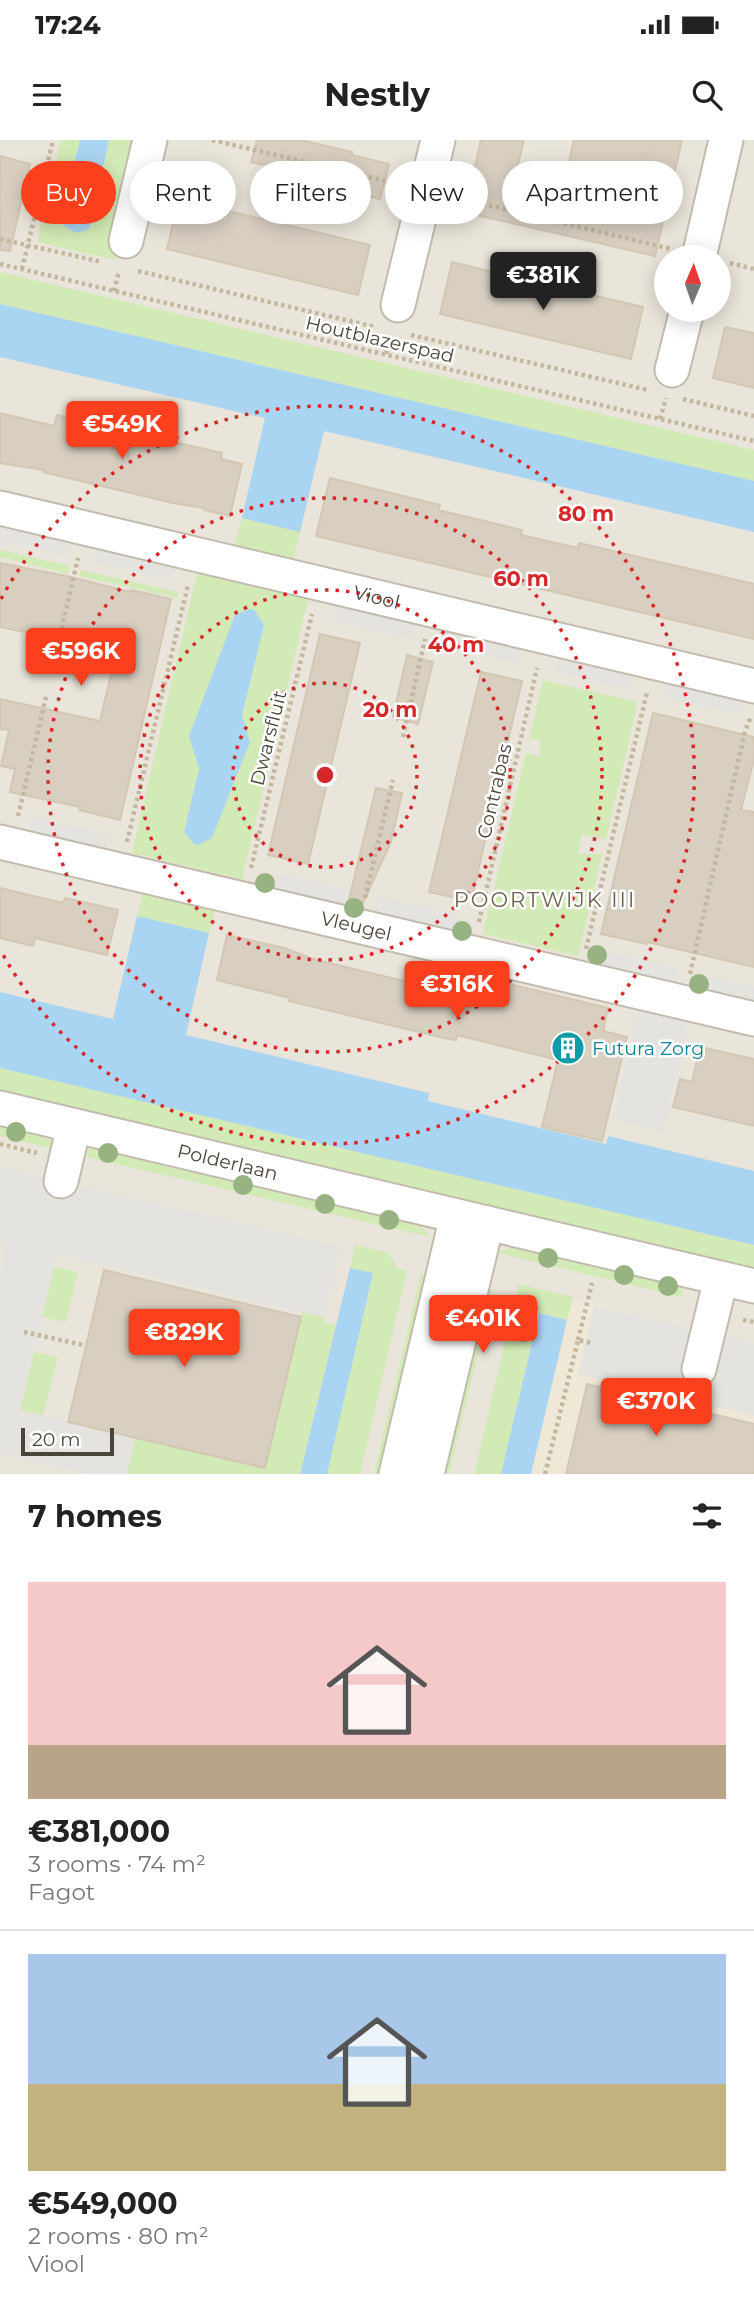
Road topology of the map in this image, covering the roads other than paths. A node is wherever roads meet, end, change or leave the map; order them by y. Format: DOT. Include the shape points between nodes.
graph roads {
  1 [pos="150,140"];
  2 [pos="438,140"];
  3 [pos="726,140"];
  4 [pos="126,241"];
  5 [pos="702,245"];
  6 [pos="398,305"];
  7 [pos="684,322"];
  8 [pos="672,370"];
  9 [pos="0,508"];
  10 [pos="754,686"];
  11 [pos="6,843"];
  12 [pos="754,1019"];
  13 [pos="0,1108"];
  14 [pos="74,1126"];
  15 [pos="61,1181"];
  16 [pos="472,1219"];
  17 [pos="721,1279"];
  18 [pos="754,1286"];
  19 [pos="699,1369"];
  20 [pos="396,1474"];
  21 [pos="427,1474"];
  1 -- 4 [label="street"];
  2 -- 6 [label="street"];
  3 -- 5 [label="street"];
  7 -- 8 [label="street"];
  9 -- 10 [label="street, Viool"];
  11 -- 12 [label="street, Vleugel"];
  13 -- 14 [label="street, Polderlaan"];
  14 -- 15 [label="street"];
  14 -- 16 [label="street, Polderlaan"];
  16 -- 17 [label="street, Polderlaan"];
  16 -- 20 [label="street"];
  16 -- 21 [label="street"];
  17 -- 18 [label="street, Polderlaan"];
  17 -- 19 [label="street"];
}
